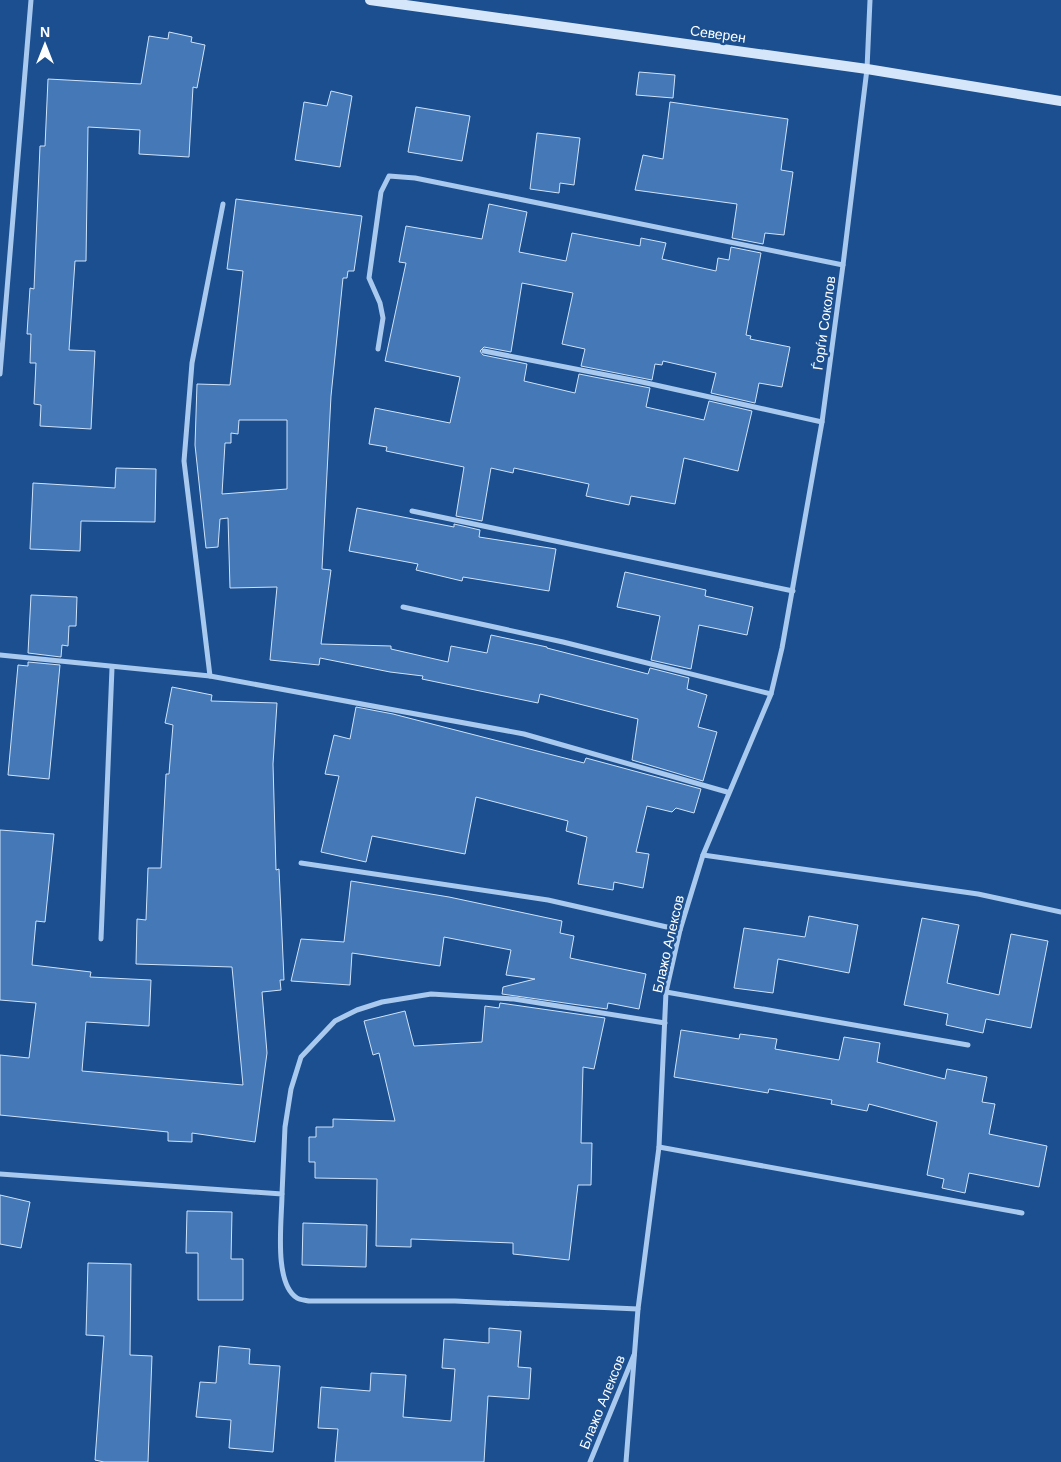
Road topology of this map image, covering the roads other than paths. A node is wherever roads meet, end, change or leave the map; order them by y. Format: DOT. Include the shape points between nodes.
graph roads {
  1 [pos="31,0"];
  2 [pos="370,0"];
  3 [pos="870,0"];
  4 [pos="867,69"];
  5 [pos="1061,101"];
  6 [pos="223,204"];
  7 [pos="843,265"];
  8 [pos="378,349"];
  9 [pos="484,351"];
  10 [pos="0,374"];
  11 [pos="822,422"];
  12 [pos="412,511"];
  13 [pos="793,591"];
  14 [pos="403,607"];
  15 [pos="782,648"];
  16 [pos="0,655"];
  17 [pos="112,668"];
  18 [pos="210,676"];
  19 [pos="771,694"];
  20 [pos="727,792"];
  21 [pos="703,854"];
  22 [pos="301,863"];
  23 [pos="1061,912"];
  24 [pos="680,930"];
  25 [pos="101,939"];
  26 [pos="666,992"];
  27 [pos="665,1023"];
  28 [pos="968,1045"];
  29 [pos="658,1147"];
  30 [pos="0,1174"];
  31 [pos="282,1194"];
  32 [pos="1022,1213"];
  33 [pos="638,1309"];
  34 [pos="636,1350"];
  35 [pos="590,1462"];
  36 [pos="626,1462"];
  1 -- 10 [label="street"];
  2 -- 4 [label="main road, Северен"];
  3 -- 4 [label="street, Ѓорѓи Соколов"];
  4 -- 5 [label="main road, Северен"];
  4 -- 7 [label="street, Ѓорѓи Соколов"];
  6 -- 18 [label="street" via="192,363 184,461"];
  7 -- 8 [label="street" via="425,180 389,176 381,192 369,278 383,318"];
  7 -- 11 [label="street, Ѓорѓи Соколов"];
  9 -- 11 [label="street"];
  11 -- 13 [label="street, Ѓорѓи Соколов"];
  12 -- 13 [label="street"];
  13 -- 15 [label="street, Ѓорѓи Соколов"];
  14 -- 19 [label="street" via="563,642"];
  15 -- 19 [label="street, Блажо Алексов"];
  16 -- 17 [label="street"];
  17 -- 18 [label="street"];
  17 -- 25 [label="street"];
  18 -- 20 [label="street" via="524,734"];
  19 -- 20 [label="street, Блажо Алексов"];
  20 -- 21 [label="street, Блажо Алексов"];
  21 -- 23 [label="street" via="978,894"];
  21 -- 24 [label="street, Блажо Алексов"];
  22 -- 24 [label="street" via="548,900"];
  24 -- 26 [label="street, Блажо Алексов"];
  26 -- 27 [label="street, Блажо Алексов"];
  26 -- 28 [label="street"];
  27 -- 29 [label="street, Блажо Алексов"];
  27 -- 31 [label="street" via="514,999 431,994 382,1002 358,1010 335,1021 301,1057 291,1089 285,1127"];
  29 -- 32 [label="street"];
  29 -- 33 [label="street, Блажо Алексов"];
  30 -- 31 [label="street"];
  31 -- 33 [label="street" via="282,1267 286,1284 297,1298 321,1302 455,1301"];
  33 -- 34 [label="street, Блажо Алексов"];
  34 -- 35 [label="street, Блажо Алексов"];
  34 -- 36 [label="street, Блажо Алексов"];
}
